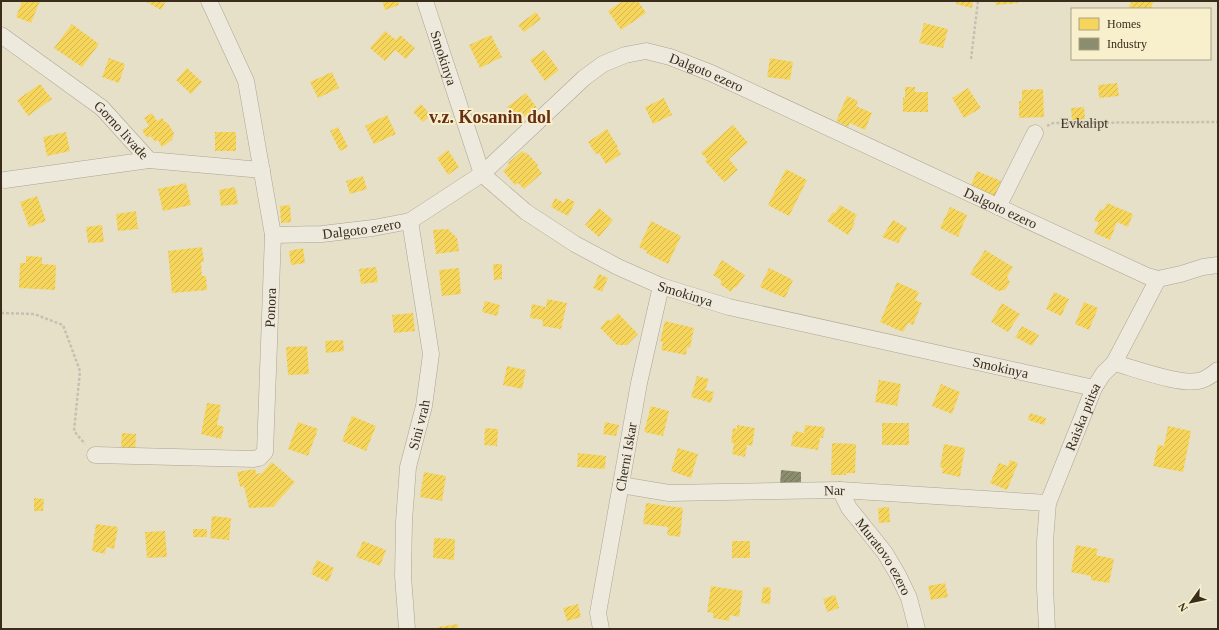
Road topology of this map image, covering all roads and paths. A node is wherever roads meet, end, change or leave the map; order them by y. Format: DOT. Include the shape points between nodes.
graph roads {
  1 [pos="209,1"];
  2 [pos="424,1"];
  3 [pos="978,1"];
  4 [pos="1,35"];
  5 [pos="971,59"];
  6 [pos="1218,122"];
  7 [pos="1035,133"];
  8 [pos="149,160"];
  9 [pos="262,170"];
  10 [pos="482,174"];
  11 [pos="5,180"];
  12 [pos="998,207"];
  13 [pos="410,221"];
  14 [pos="273,235"];
  15 [pos="1218,265"];
  16 [pos="1158,279"];
  17 [pos="661,286"];
  18 [pos="1,313"];
  19 [pos="1114,363"];
  20 [pos="1218,370"];
  21 [pos="1094,388"];
  22 [pos="95,455"];
  23 [pos="621,485"];
  24 [pos="840,490"];
  25 [pos="1048,502"];
  26 [pos="407,629"];
  27 [pos="601,629"];
  28 [pos="917,629"];
  29 [pos="1047,629"];
  1 -- 9 [label="street, Ponora" via="246,81"];
  2 -- 10 [label="street, Smokinya"];
  3 -- 5 [label="path"];
  4 -- 8 [label="street, Gorno livade" via="102,108"];
  6 -- 7 [label="path, Evkalipt" via="1053,123"];
  7 -- 12 [label="street"];
  8 -- 9 [label="street, Gorno livade"];
  8 -- 11 [label="street"];
  9 -- 14 [label="street, Ponora"];
  10 -- 12 [label="street, Dalgoto ezero" via="584,78 604,64 625,55 646,51 670,57 711,73"];
  10 -- 13 [label="street, Dalgoto ezero"];
  10 -- 17 [label="street, Smokinya" via="526,212 575,244"];
  12 -- 16 [label="street, Dalgoto ezero"];
  13 -- 14 [label="street, Dalgoto ezero" via="322,234"];
  13 -- 26 [label="street, Sini vrah" via="431,354 424,406 408,467 403,576"];
  14 -- 22 [label="street, Ponora" via="266,447 263,455 254,459"];
  15 -- 16 [label="street"];
  16 -- 19 [label="street, Raiska ptitsa"];
  17 -- 21 [label="street, Smokinya" via="729,307"];
  17 -- 23 [label="street, Cherni Iskar"];
  18 -- 22 [label="path" via="34,314 63,325 80,371 74,431"];
  19 -- 20 [label="street" via="1192,382 1202,380"];
  19 -- 21 [label="street, Raiska ptitsa"];
  21 -- 25 [label="street, Raiska ptitsa"];
  23 -- 24 [label="street, Nar" via="669,493"];
  23 -- 27 [label="street, Cherni Iskar" via="598,613"];
  24 -- 25 [label="street, Nar"];
  24 -- 28 [label="street, Muratovo ezero" via="849,508 885,553 898,575 909,598"];
  25 -- 29 [label="street, Raiska ptitsa" via="1045,541"];
}
